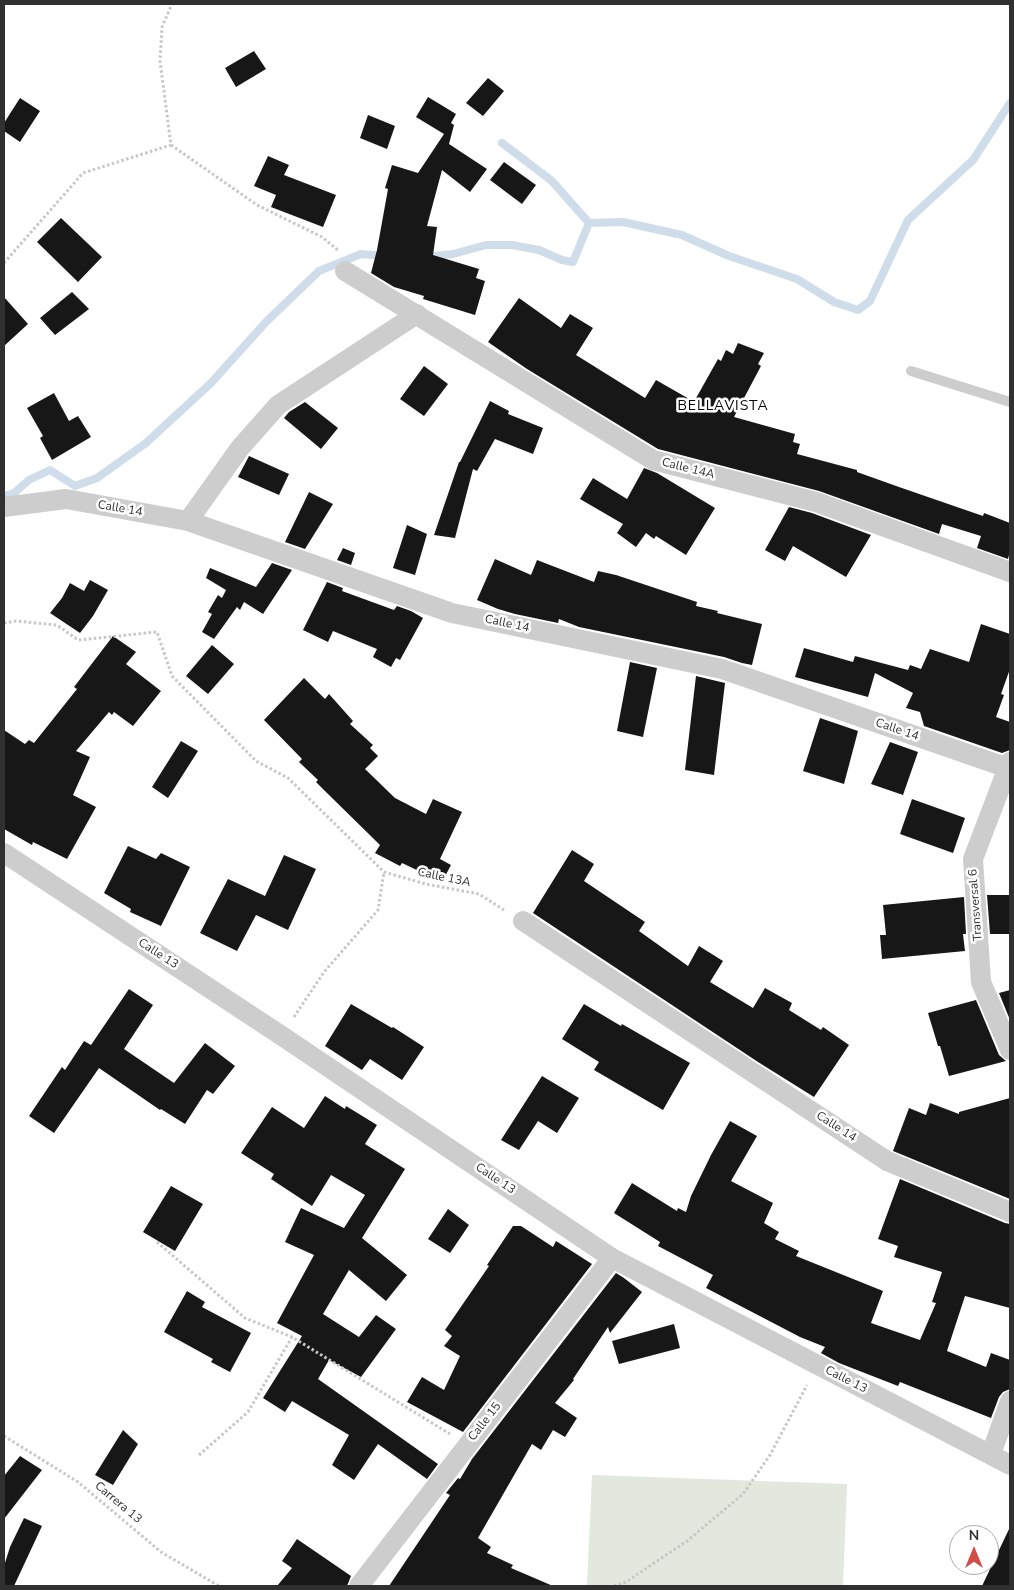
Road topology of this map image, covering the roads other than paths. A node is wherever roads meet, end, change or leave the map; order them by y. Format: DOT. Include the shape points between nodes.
graph roads {
  1 [pos="345,271"];
  2 [pos="417,314"];
  3 [pos="911,371"];
  4 [pos="1010,402"];
  5 [pos="4,507"];
  6 [pos="188,522"];
  7 [pos="1010,572"];
  8 [pos="1009,765"];
  9 [pos="4,853"];
  10 [pos="523,921"];
  11 [pos="1010,1050"];
  12 [pos="1010,1212"];
  13 [pos="612,1258"];
  14 [pos="1010,1400"];
  15 [pos="992,1454"];
  16 [pos="1010,1465"];
  17 [pos="359,1586"];
  1 -- 2 [label="street, Calle 14A"];
  2 -- 6 [label="street" via="278,405 240,448"];
  2 -- 7 [label="street, Calle 14A" via="653,460 816,502"];
  3 -- 4 [label="lane"];
  5 -- 6 [label="street, Calle 14" via="66,499"];
  6 -- 8 [label="street, Calle 14" via="452,613 722,669"];
  8 -- 11 [label="street, Transversal 6" via="973,859 981,982"];
  9 -- 13 [label="street, Calle 13"];
  10 -- 12 [label="street, Calle 14" via="887,1161"];
  13 -- 15 [label="street, Calle 13"];
  13 -- 17 [label="street, Calle 15"];
  14 -- 15 [label="street"];
  15 -- 16 [label="street, Calle 13"];
}
